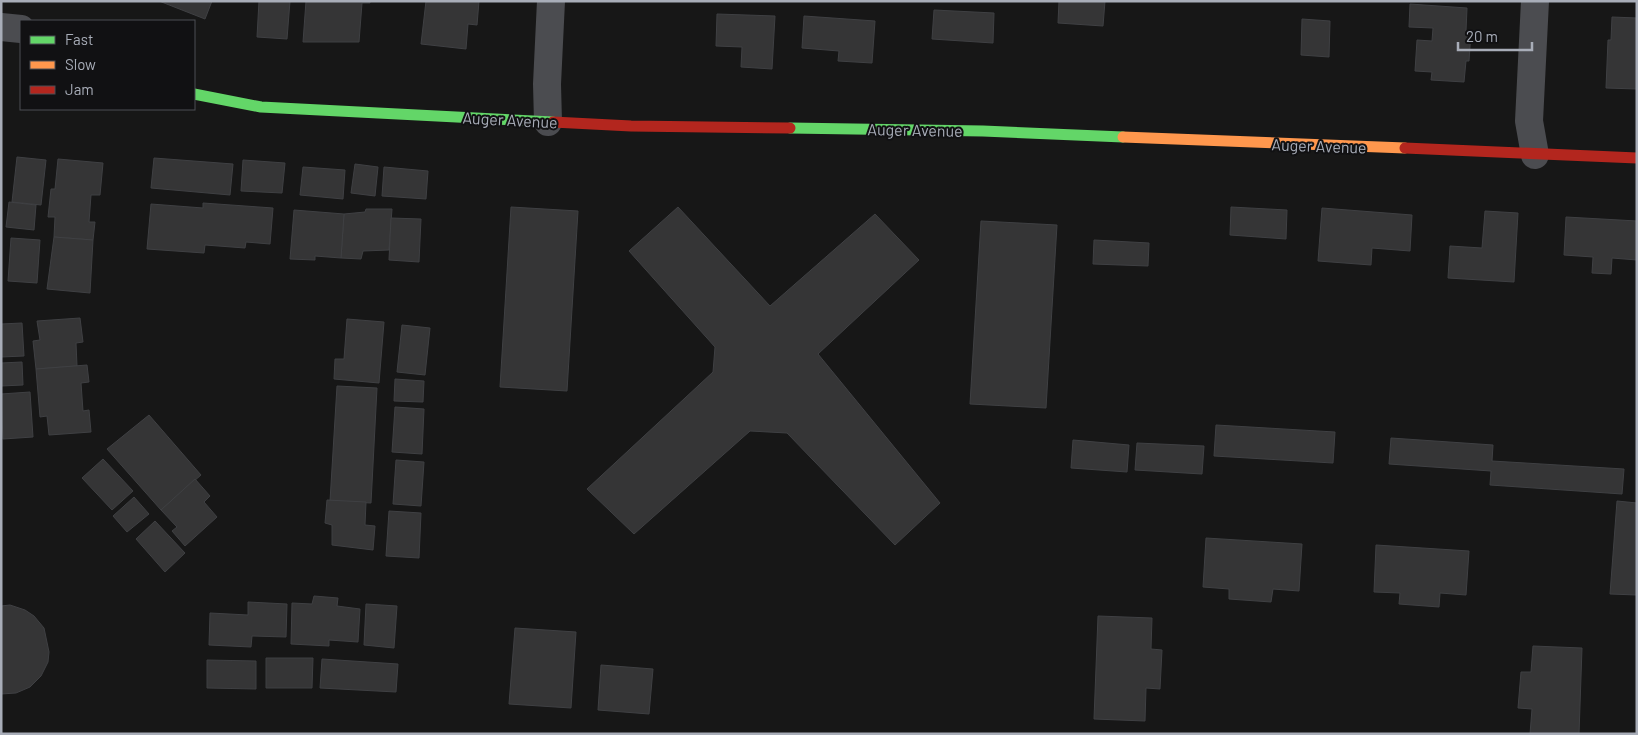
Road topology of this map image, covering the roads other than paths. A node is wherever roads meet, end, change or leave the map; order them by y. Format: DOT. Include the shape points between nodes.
graph roads {
  1 [pos="552,1"];
  2 [pos="1536,1"];
  3 [pos="1,26"];
  4 [pos="20,30"];
  5 [pos="195,94"];
  6 [pos="548,122"];
  7 [pos="1535,155"];
  8 [pos="1637,158"];
  1 -- 6 [label="street"];
  2 -- 7 [label="street" via="1529,121"];
  3 -- 4 [label="street"];
  5 -- 6 [label="street, Auger Avenue" via="261,107"];
  6 -- 7 [label="street, Auger Avenue" via="983,131"];
  7 -- 8 [label="street, Auger Avenue"];
}
